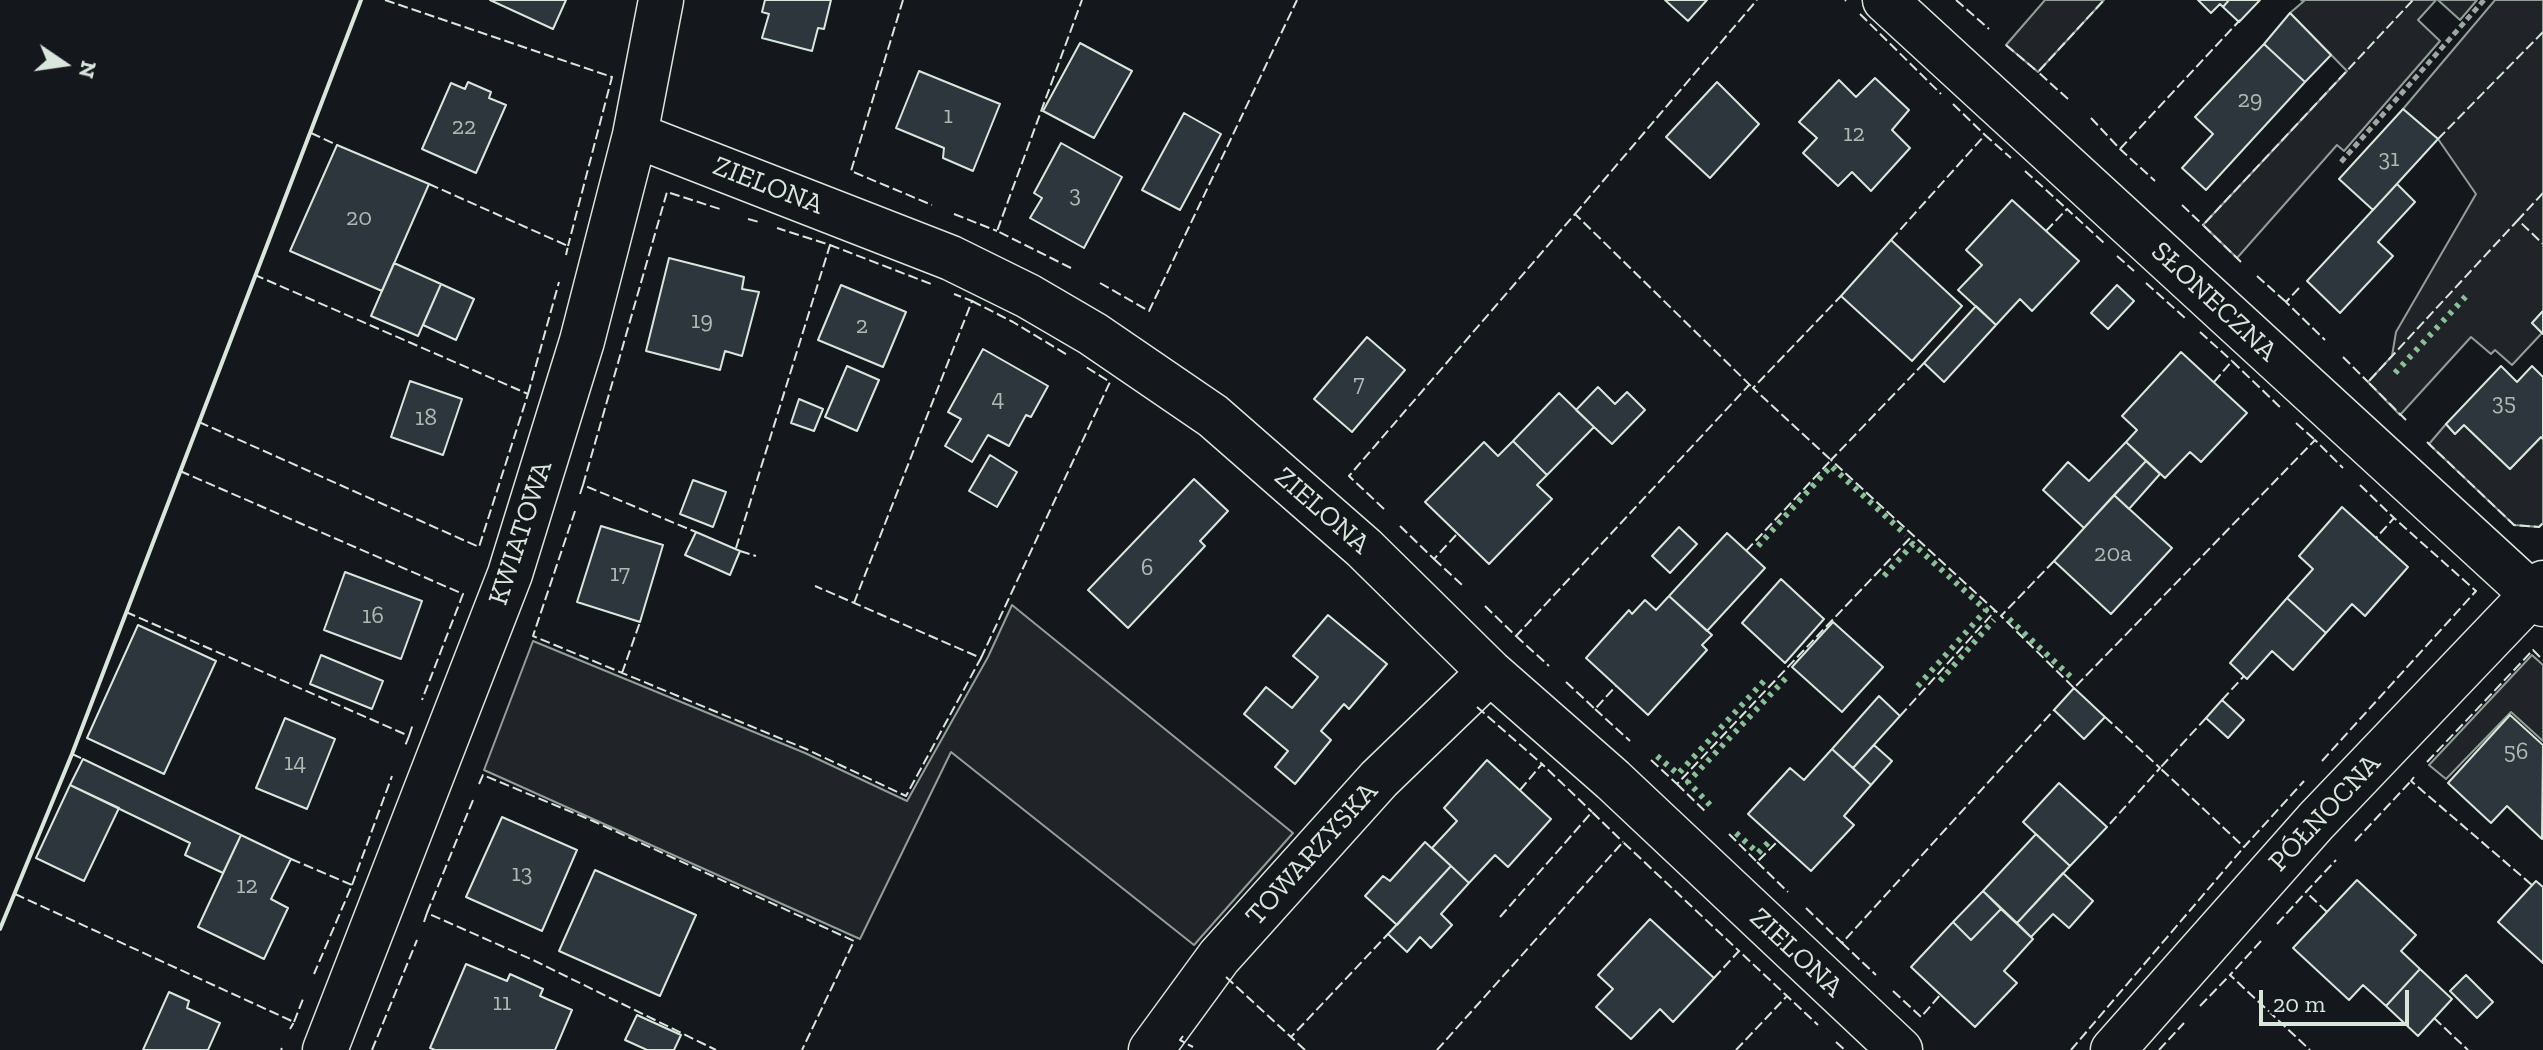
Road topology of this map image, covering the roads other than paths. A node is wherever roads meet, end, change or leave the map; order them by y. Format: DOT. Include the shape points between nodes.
graph roads {
  1 [pos="661,0"];
  2 [pos="1885,0"];
  3 [pos="635,135"];
  4 [pos="2539,594"];
  5 [pos="1490,672"];
  6 [pos="325,1050"];
  7 [pos="1151,1050"];
  8 [pos="1900,1050"];
  9 [pos="2113,1050"];
  1 -- 3 [label="street, KWIATOWA"];
  2 -- 4 [label="street, SŁONECZNA"];
  3 -- 5 [label="street, ZIELONA" via="951,258 1093,334 1213,416 1364,548"];
  3 -- 6 [label="street, KWIATOWA" via="582,341 510,574"];
  4 -- 9 [label="street, PÓŁNOCNA" via="2316,821"];
  5 -- 7 [label="street, TOWARZYSKA" via="1379,779 1230,945"];
  5 -- 8 [label="street, ZIELONA"];
}
